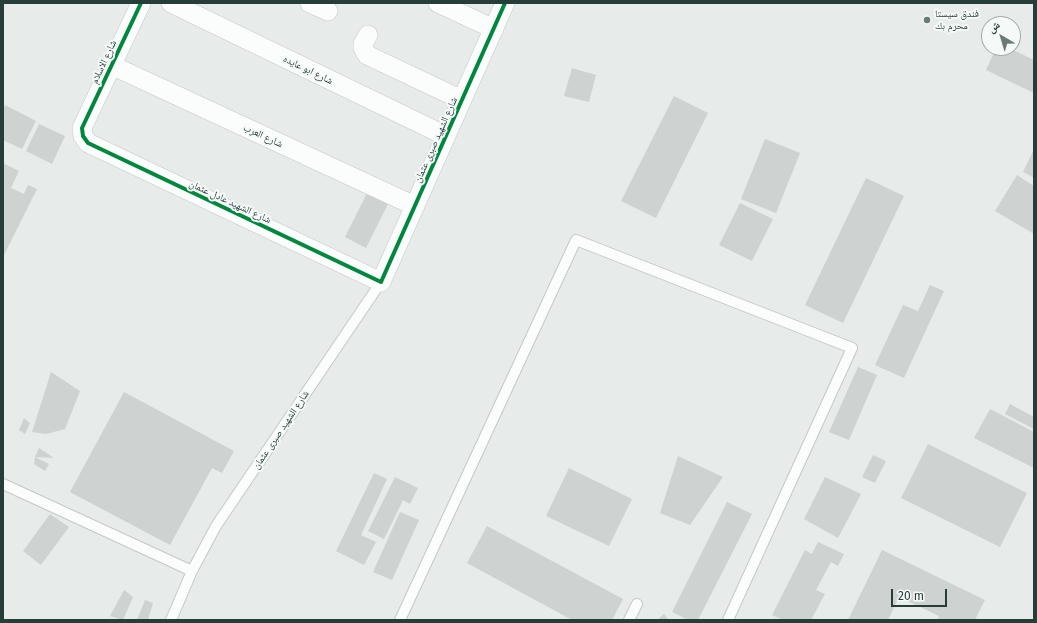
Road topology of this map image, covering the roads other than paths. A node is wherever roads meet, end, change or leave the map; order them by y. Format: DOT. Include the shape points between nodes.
graph roads {
  1 [pos="141,3"];
  2 [pos="171,3"];
  3 [pos="310,3"];
  4 [pos="438,3"];
  5 [pos="505,3"];
  6 [pos="328,11"];
  7 [pos="494,30"];
  8 [pos="368,35"];
  9 [pos="111,65"];
  10 [pos="462,100"];
  11 [pos="82,128"];
  12 [pos="446,136"];
  13 [pos="415,206"];
  14 [pos="381,282"];
  15 [pos="3,484"];
  16 [pos="192,571"];
  17 [pos="636,604"];
  18 [pos="171,620"];
  19 [pos="400,620"];
  20 [pos="629,620"];
  21 [pos="728,620"];
  1 -- 9 [label="street, شارع الاسلام"];
  2 -- 12 [label="street, شارع ابو عايده"];
  3 -- 6 [label="street"];
  4 -- 7 [label="street"];
  5 -- 7 [label="street, شارع الشهيد صبرى عثمان"];
  7 -- 10 [label="street, شارع الشهيد صبرى عثمان"];
  8 -- 10 [label="street" via="363,44 367,55"];
  9 -- 11 [label="street, شارع الاسلام"];
  9 -- 13 [label="street, شارع العرب"];
  10 -- 12 [label="street, شارع الشهيد صبرى عثمان"];
  11 -- 14 [label="street, شارع الشهيد عادل عثمان" via="83,136 88,143"];
  12 -- 13 [label="street, شارع الشهيد صبرى عثمان"];
  13 -- 14 [label="street, شارع الشهيد صبرى عثمان"];
  14 -- 16 [label="lane, شارع الشهيد صبرى عثمان" via="216,526"];
  15 -- 16 [label="lane"];
  16 -- 18 [label="lane, شارع الشهيد صبرى عثمان"];
  17 -- 20 [label="lane"];
  19 -- 21 [label="lane" via="576,240 852,348"];
}
